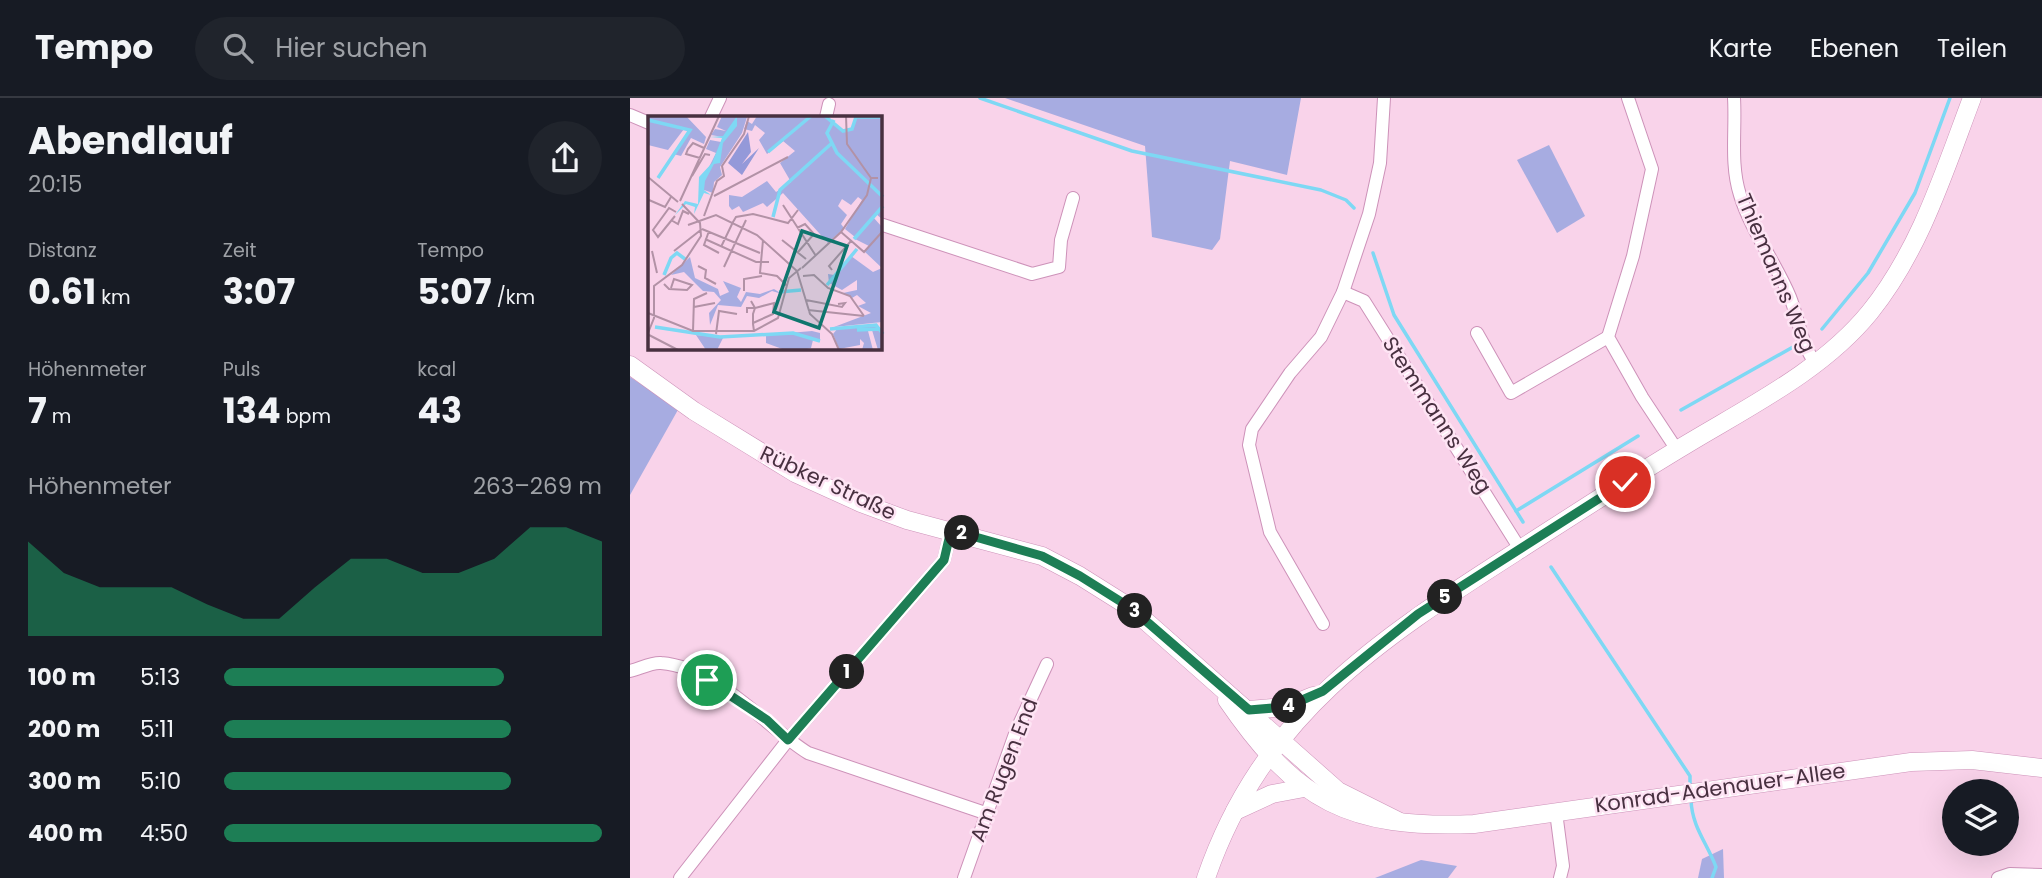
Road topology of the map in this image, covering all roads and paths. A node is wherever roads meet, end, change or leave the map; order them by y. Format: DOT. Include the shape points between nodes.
graph roads {
  1 [pos="720,98"];
  2 [pos="1384,98"];
  3 [pos="1628,98"];
  4 [pos="1734,98"];
  5 [pos="1972,98"];
  6 [pos="829,104"];
  7 [pos="630,115"];
  8 [pos="711,116"];
  9 [pos="826,116"];
  10 [pos="648,123"];
  11 [pos="1073,198"];
  12 [pos="882,225"];
  13 [pos="1343,292"];
  14 [pos="1477,333"];
  15 [pos="1608,337"];
  16 [pos="1815,363"];
  17 [pos="630,365"];
  18 [pos="1677,450"];
  19 [pos="951,530"];
  20 [pos="1520,549"];
  21 [pos="1323,624"];
  22 [pos="1047,664"];
  23 [pos="630,671"];
  24 [pos="1215,682"];
  25 [pos="1323,691"];
  26 [pos="1249,710"];
  27 [pos="1280,739"];
  28 [pos="788,740"];
  29 [pos="1270,755"];
  30 [pos="2042,768"];
  31 [pos="1304,788"];
  32 [pos="1235,811"];
  33 [pos="1556,812"];
  34 [pos="985,813"];
  35 [pos="1398,821"];
  36 [pos="2042,875"];
  37 [pos="680,878"];
  38 [pos="964,878"];
  39 [pos="1206,878"];
  40 [pos="1560,878"];
  41 [pos="1998,878"];
  1 -- 8 [label="street"];
  2 -- 13 [label="street" via="1380,163"];
  3 -- 15 [label="street" via="1652,169 1633,256"];
  4 -- 16 [label="street, Thiemanns Weg" via="1734,167 1740,196 1777,266 1806,351"];
  5 -- 16 [label="street" via="1932,206 1908,254 1870,312"];
  6 -- 9 [label="street"];
  7 -- 10 [label="street"];
  11 -- 12 [label="street" via="1059,267 1032,274"];
  13 -- 20 [label="street, Stemmanns Weg" via="1364,301"];
  13 -- 21 [label="street" via="1321,337 1252,429 1249,445 1270,532"];
  14 -- 15 [label="street" via="1511,393"];
  15 -- 18 [label="street"];
  16 -- 18 [label="street"];
  17 -- 19 [label="street, Rübker Straße" via="787,468 861,503"];
  18 -- 20 [label="street"];
  19 -- 24 [label="street, Rübker Straße" via="1042,556 1080,576 1131,608"];
  19 -- 28 [label="street" via="944,560"];
  20 -- 25 [label="street" via="1418,614"];
  22 -- 34 [label="street, Am Rugen End"];
  23 -- 28 [label="street" via="659,663 695,671 767,720"];
  24 -- 26 [label="street, Rübker Straße"];
  24 -- 29 [label="street, Rübker Straße"];
  25 -- 26 [label="street" via="1286,707"];
  25 -- 27 [label="street"];
  26 -- 27 [label="street, Rübker Straße"];
  27 -- 29 [label="street"];
  27 -- 35 [label="street, Konrad-Adenauer-Allee" via="1338,791"];
  28 -- 34 [label="street" via="808,753"];
  28 -- 37 [label="street"];
  29 -- 31 [label="street, Konrad-Adenauer-Allee"];
  29 -- 32 [label="street"];
  30 -- 33 [label="street, Konrad-Adenauer-Allee" via="1972,760 1911,762"];
  31 -- 32 [label="street" via="1272,794"];
  31 -- 35 [label="street, Konrad-Adenauer-Allee" via="1351,813"];
  32 -- 39 [label="street"];
  33 -- 35 [label="street, Konrad-Adenauer-Allee" via="1474,824"];
  33 -- 40 [label="street" via="1563,866"];
  34 -- 38 [label="street, Am Rugen End"];
  36 -- 41 [label="street"];
}
